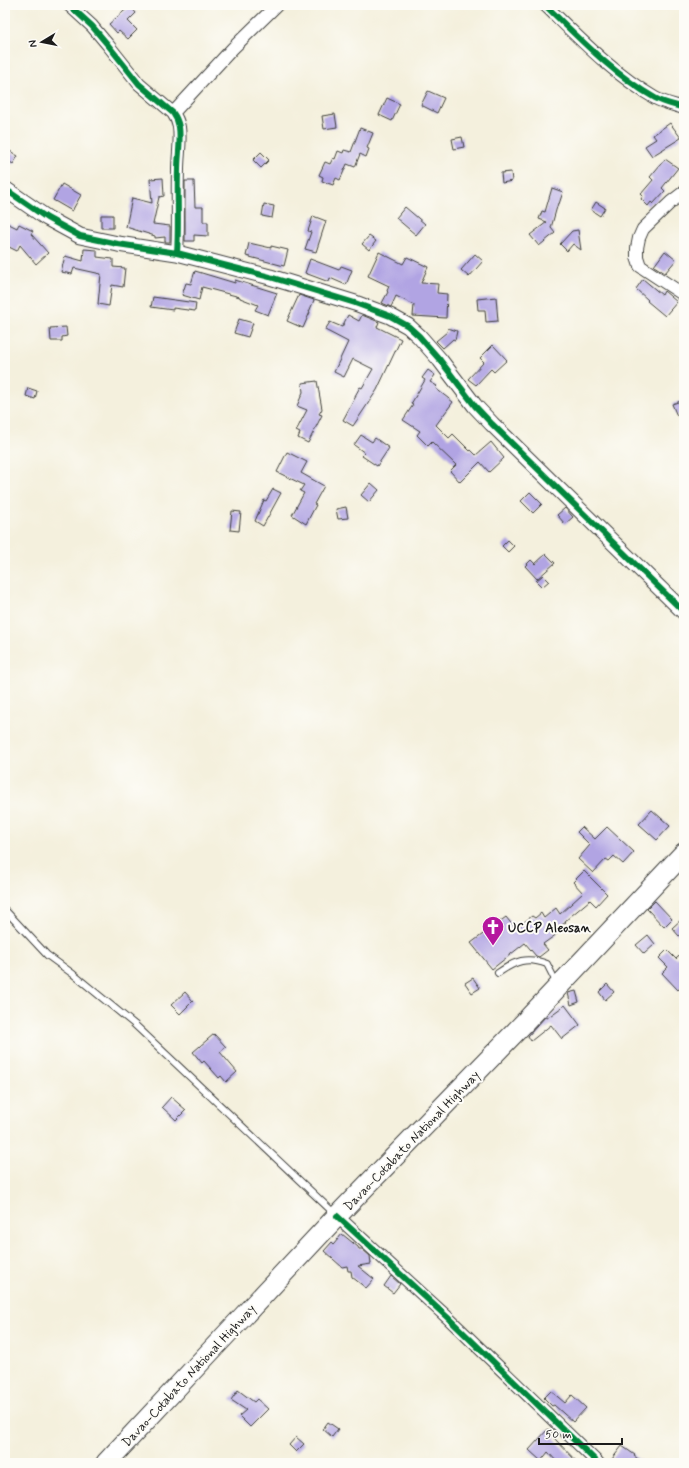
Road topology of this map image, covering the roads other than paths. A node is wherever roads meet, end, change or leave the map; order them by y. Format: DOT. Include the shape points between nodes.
graph roads {
  1 [pos="69,5"];
  2 [pos="277,5"];
  3 [pos="545,5"];
  4 [pos="684,108"];
  5 [pos="173,113"];
  6 [pos="5,189"];
  7 [pos="684,192"];
  8 [pos="177,252"];
  9 [pos="684,295"];
  10 [pos="684,612"];
  11 [pos="684,853"];
  12 [pos="5,910"];
  13 [pos="498,973"];
  14 [pos="558,987"];
  15 [pos="337,1216"];
  16 [pos="106,1463"];
  17 [pos="598,1463"];
  1 -- 5 [label="street" via="92,26 139,84"];
  2 -- 5 [label="street"];
  3 -- 4 [label="street" via="622,76 656,98"];
  5 -- 8 [label="street" via="179,126 180,144"];
  6 -- 8 [label="street" via="47,218 80,236"];
  7 -- 9 [label="street" via="643,229 638,238 637,248 640,266"];
  8 -- 10 [label="street" via="355,303 390,316 408,326 431,349 492,424"];
  11 -- 14 [label="highway, Davao-Cotabato National Highway"];
  12 -- 15 [label="lane" via="47,955 134,1024"];
  13 -- 14 [label="lane" via="516,962 540,961 547,964"];
  14 -- 15 [label="highway, Davao-Cotabato National Highway"];
  15 -- 16 [label="highway, Davao-Cotabato National Highway"];
  15 -- 17 [label="street" via="447,1317"];
}
